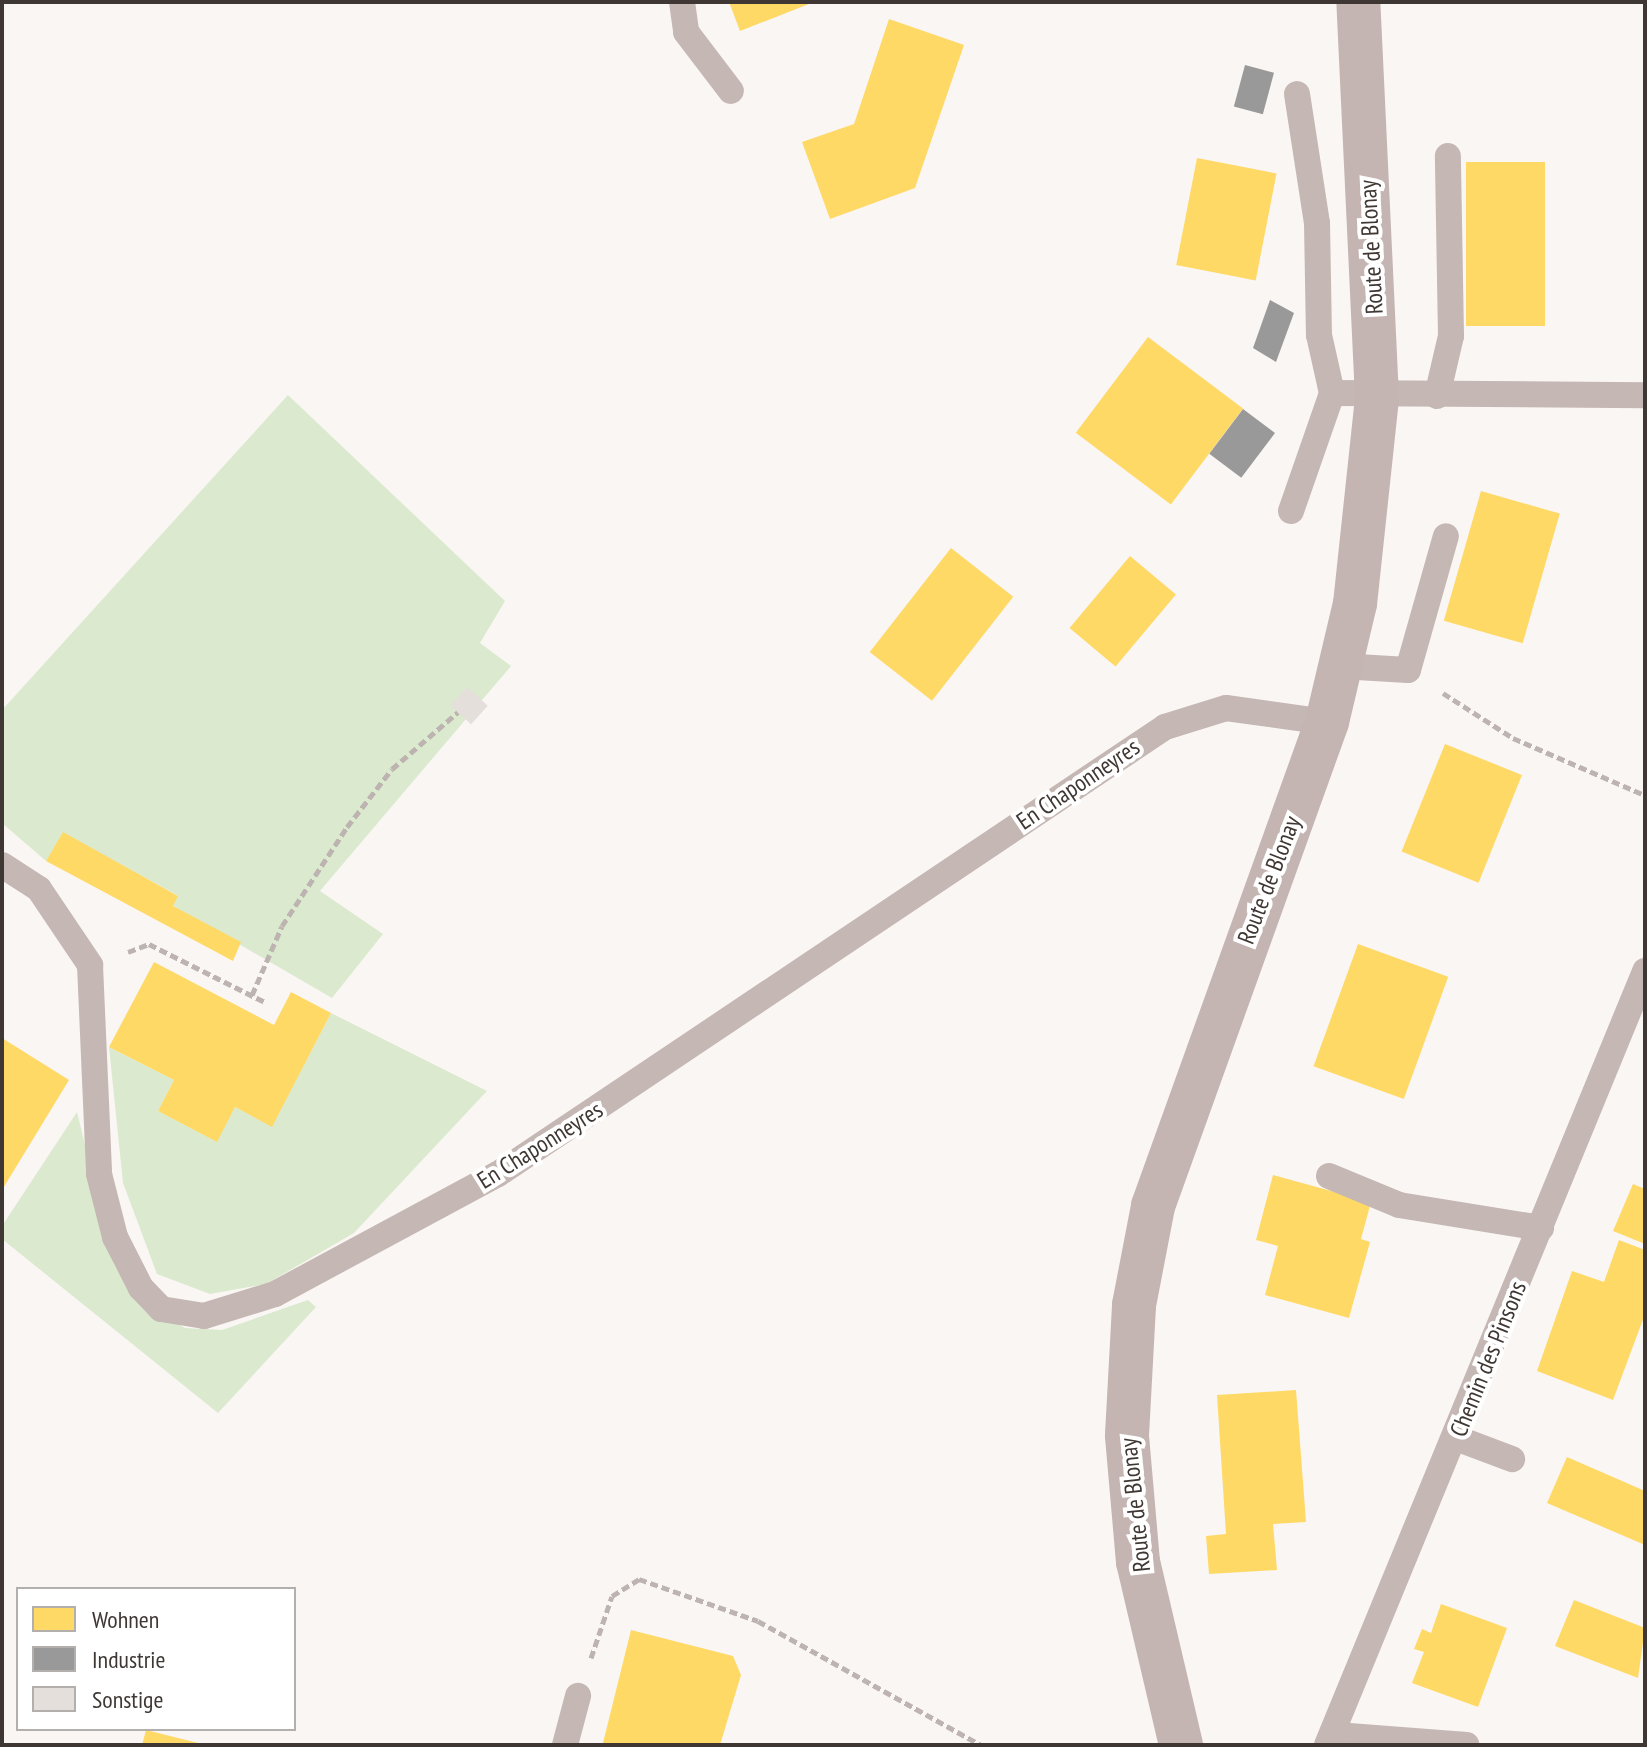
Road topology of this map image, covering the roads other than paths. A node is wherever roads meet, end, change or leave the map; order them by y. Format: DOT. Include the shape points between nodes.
graph roads {
  1 [pos="682,2"];
  2 [pos="1358,2"];
  3 [pos="731,91"];
  4 [pos="1297,94"];
  5 [pos="1448,156"];
  6 [pos="1332,393"];
  7 [pos="1645,395"];
  8 [pos="1437,396"];
  9 [pos="1377,398"];
  10 [pos="1291,511"];
  11 [pos="1446,536"];
  12 [pos="1340,666"];
  13 [pos="1327,722"];
  14 [pos="2,865"];
  15 [pos="1645,971"];
  16 [pos="1329,1176"];
  17 [pos="1541,1228"];
  18 [pos="1456,1438"];
  19 [pos="1512,1459"];
  20 [pos="578,1696"];
  21 [pos="1332,1740"];
  22 [pos="565,1745"];
  23 [pos="1181,1745"];
  24 [pos="1467,1745"];
  1 -- 3 [label="lane" via="686,32"];
  2 -- 9 [label="street, Route de Blonay"];
  4 -- 6 [label="lane" via="1317,223 1319,335"];
  5 -- 8 [label="lane" via="1451,336"];
  6 -- 9 [label="lane"];
  6 -- 10 [label="lane"];
  7 -- 8 [label="lane"];
  8 -- 9 [label="lane"];
  9 -- 12 [label="street, Route de Blonay" via="1366,528"];
  11 -- 12 [label="lane" via="1408,670"];
  12 -- 13 [label="street, Route de Blonay"];
  13 -- 14 [label="lane, En Chaponneyres" via="1226,708 1165,727 498,1174 365,1251 233,1310 181,1315 161,1309 141,1288 115,1237 99,1174 90,965 39,889"];
  13 -- 23 [label="street, Route de Blonay" via="1183,1115 1153,1206 1134,1305 1127,1435 1138,1562"];
  15 -- 17 [label="lane, Chemin des Pinsons"];
  16 -- 17 [label="lane" via="1399,1205"];
  17 -- 18 [label="lane, Chemin des Pinsons"];
  18 -- 19 [label="lane"];
  18 -- 21 [label="lane, Chemin des Pinsons"];
  20 -- 22 [label="lane"];
  21 -- 24 [label="lane"];
}
